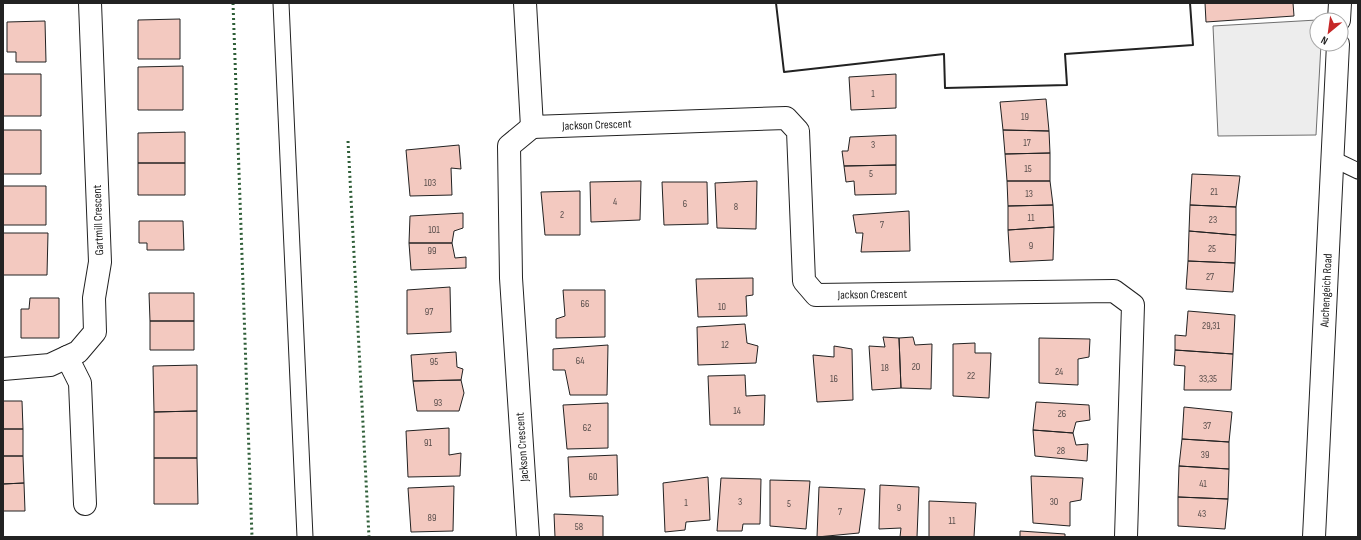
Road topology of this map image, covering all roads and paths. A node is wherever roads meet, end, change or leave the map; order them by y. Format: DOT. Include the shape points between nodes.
graph roads {
  1 [pos="90,3"];
  2 [pos="281,3"];
  3 [pos="525,3"];
  4 [pos="1338,52"];
  5 [pos="532,127"];
  6 [pos="1333,159"];
  7 [pos="1358,171"];
  8 [pos="67,357"];
  9 [pos="3,369"];
  10 [pos="85,504"];
  11 [pos="305,537"];
  12 [pos="528,537"];
  13 [pos="1126,537"];
  14 [pos="1314,537"];
  1 -- 8 [label="street, Gartmill Crescent" via="100,262 94,298 95,332 78,352"];
  2 -- 11 [label="lane"];
  3 -- 5 [label="street"];
  4 -- 6 [label="street, Auchengeich Road"];
  5 -- 12 [label="street, Jackson Crescent" via="509,146 511,278"];
  5 -- 13 [label="street, Jackson Crescent" via="786,118 798,131 804,281 816,295 1114,291 1133,305"];
  6 -- 7 [label="lane"];
  6 -- 14 [label="street, Auchengeich Road"];
  8 -- 9 [label="street, Gartmill Crescent" via="50,365"];
  8 -- 10 [label="street" via="80,383"];
}
